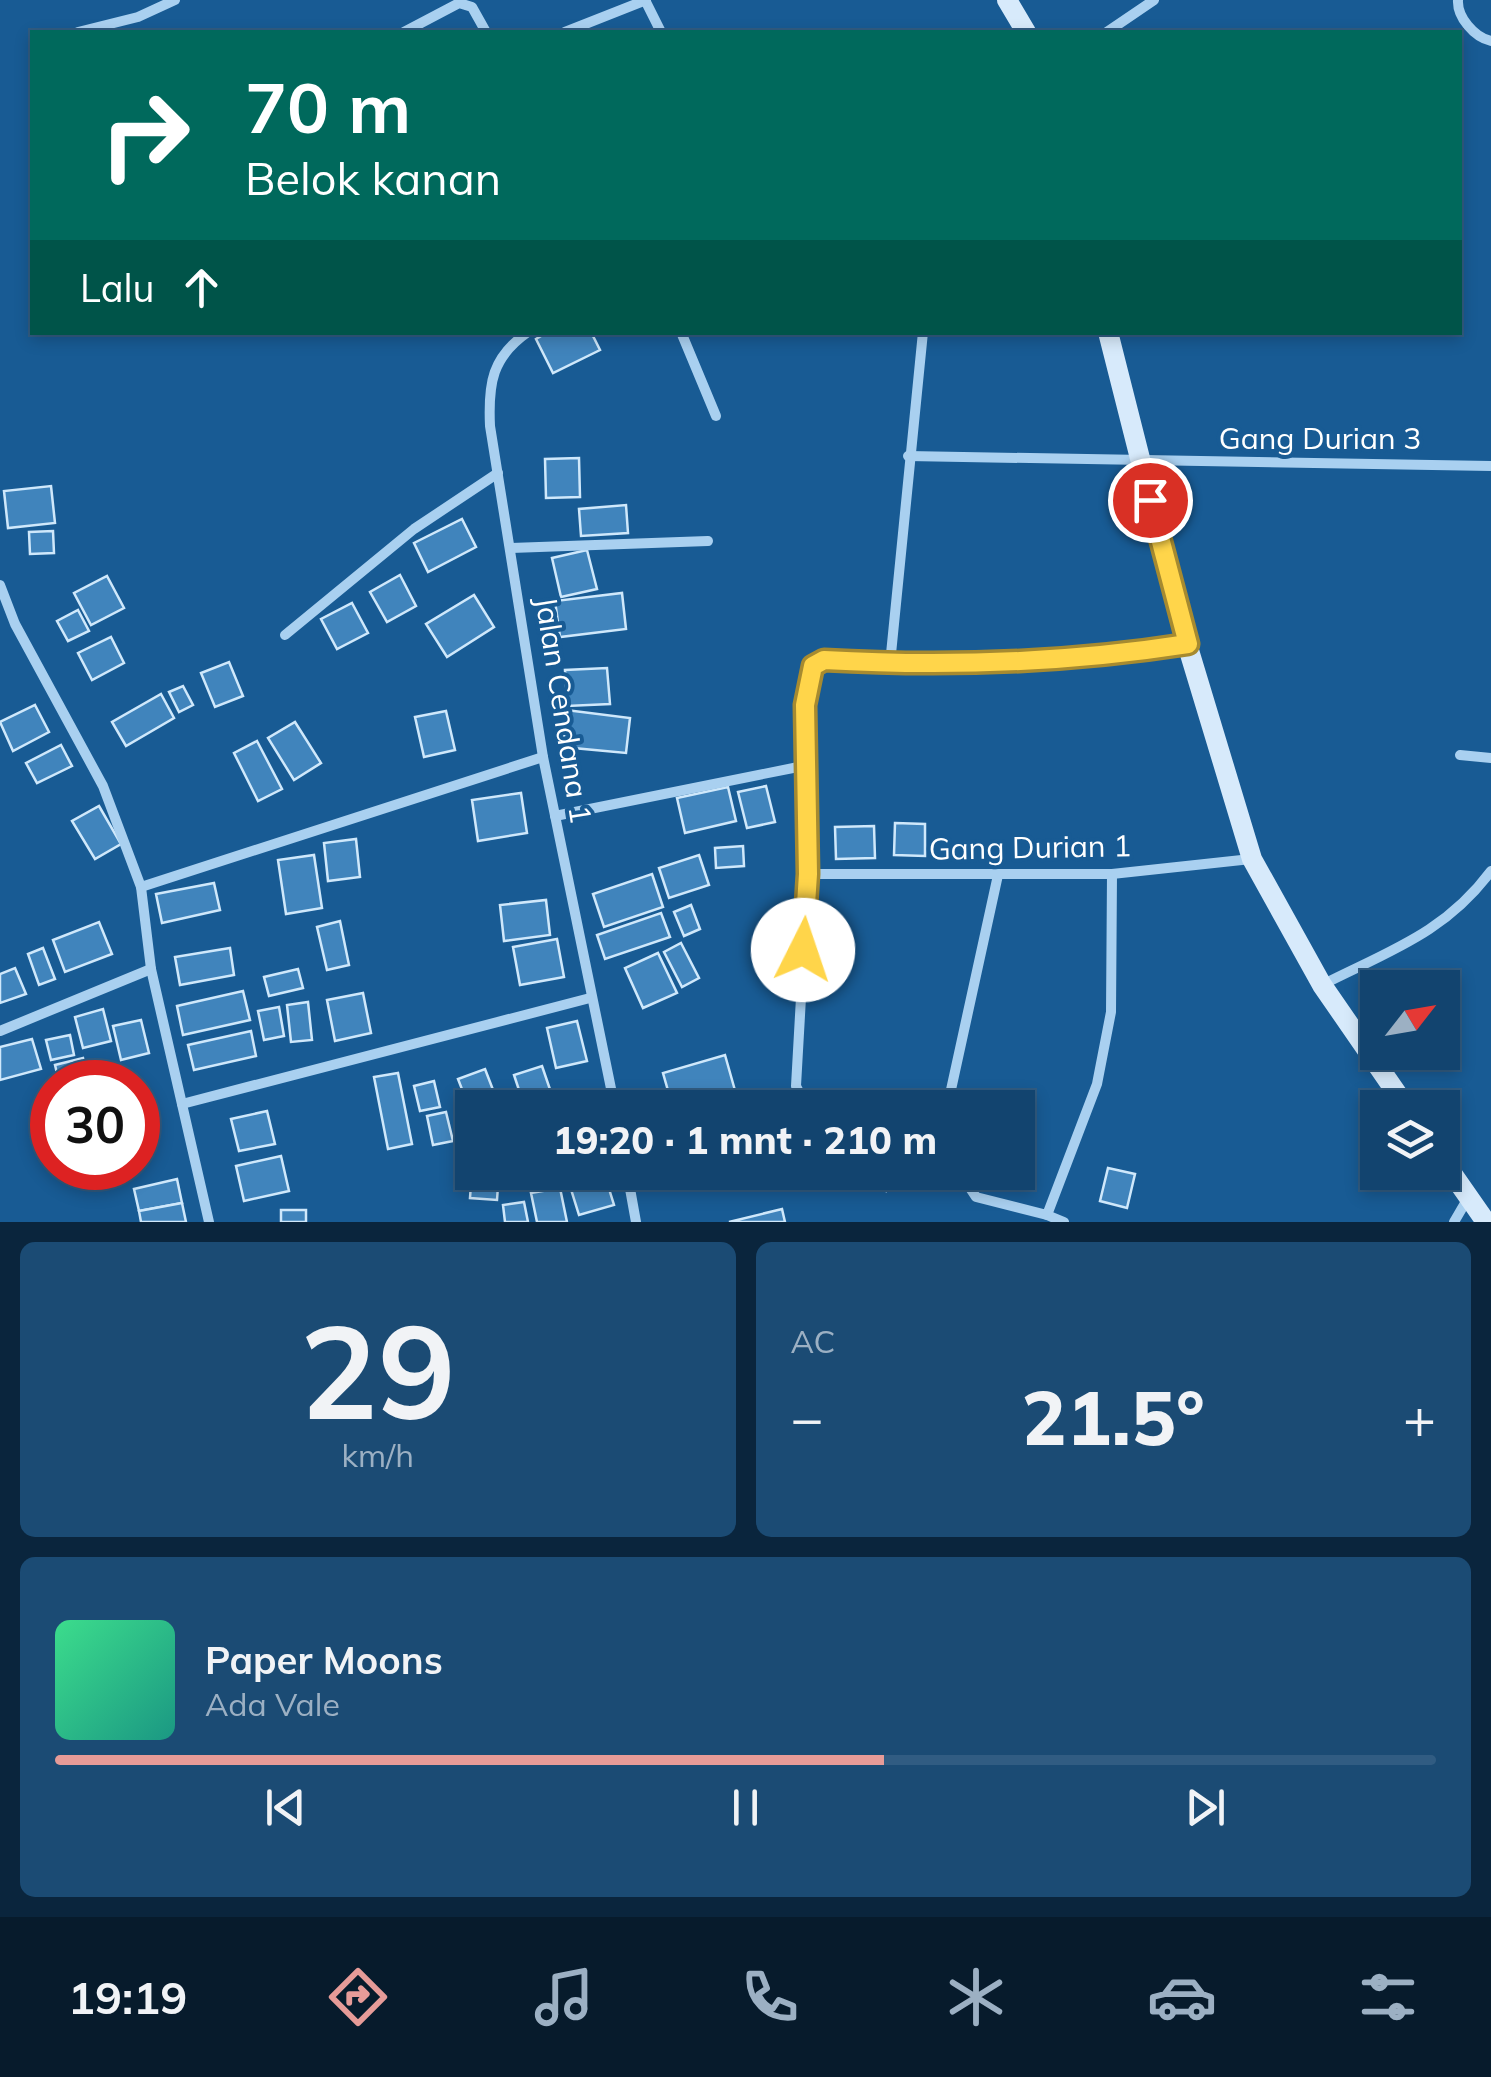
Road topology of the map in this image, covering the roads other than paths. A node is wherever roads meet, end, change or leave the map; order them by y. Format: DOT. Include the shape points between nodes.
graph roads {
  1 [pos="175,0"];
  2 [pos="645,0"];
  3 [pos="1007,0"];
  4 [pos="1154,0"];
  5 [pos="1458,0"];
  6 [pos="86,30"];
  7 [pos="408,30"];
  8 [pos="485,30"];
  9 [pos="570,30"];
  10 [pos="661,30"];
  11 [pos="1025,30"];
  12 [pos="1111,30"];
  13 [pos="1491,41"];
  14 [pos="524,335"];
  15 [pos="682,335"];
  16 [pos="923,335"];
  17 [pos="1109,335"];
  18 [pos="716,416"];
  19 [pos="908,456"];
  20 [pos="1140,464"];
  21 [pos="1491,466"];
  22 [pos="498,473"];
  23 [pos="708,541"];
  24 [pos="511,548"];
  25 [pos="0,585"];
  26 [pos="285,635"];
  27 [pos="1188,644"];
  28 [pos="890,664"];
  29 [pos="1460,755"];
  30 [pos="542,757"];
  31 [pos="1491,758"];
  32 [pos="803,766"];
  33 [pos="554,816"];
  34 [pos="1252,859"];
  35 [pos="1491,871"];
  36 [pos="808,874"];
  37 [pos="1112,874"];
  38 [pos="998,875"];
  39 [pos="140,887"];
  40 [pos="151,969"];
  41 [pos="1322,985"];
  42 [pos="590,998"];
  43 [pos="0,1031"];
  44 [pos="611,1090"];
  45 [pos="798,1090"];
  46 [pos="951,1090"];
  47 [pos="1395,1090"];
  48 [pos="182,1104"];
  49 [pos="1460,1184"];
  50 [pos="630,1190"];
  51 [pos="971,1190"];
  52 [pos="1469,1197"];
  53 [pos="1046,1216"];
  54 [pos="209,1222"];
  55 [pos="636,1222"];
  56 [pos="1064,1222"];
  57 [pos="1454,1222"];
  58 [pos="1486,1222"];
  1 -- 6 [label="street"];
  2 -- 9 [label="street"];
  2 -- 10 [label="street"];
  3 -- 11 [label="street"];
  4 -- 12 [label="street"];
  5 -- 13 [label="street" via="1469,26"];
  7 -- 8 [label="street" via="458,3 472,7"];
  14 -- 22 [label="street, Jalan Cendana 1" via="495,364 488,390"];
  15 -- 18 [label="street"];
  16 -- 19 [label="street"];
  17 -- 20 [label="street"];
  19 -- 20 [label="street, Gang Durian 3"];
  19 -- 28 [label="street"];
  20 -- 21 [label="street, Gang Durian 3"];
  20 -- 27 [label="street"];
  22 -- 24 [label="street, Jalan Cendana 1"];
  22 -- 26 [label="street" via="414,529"];
  23 -- 24 [label="street"];
  24 -- 30 [label="street, Jalan Cendana 1"];
  25 -- 39 [label="street" via="103,786"];
  27 -- 28 [label="street" via="1086,660"];
  27 -- 34 [label="street"];
  28 -- 32 [label="street" via="824,660 813,666"];
  29 -- 31 [label="street"];
  30 -- 33 [label="street, Jalan Cendana 1"];
  30 -- 39 [label="street"];
  32 -- 33 [label="street"];
  32 -- 36 [label="street"];
  33 -- 42 [label="street, Jalan Cendana 1"];
  34 -- 37 [label="street, Gang Durian 1"];
  34 -- 41 [label="street"];
  35 -- 41 [label="street" via="1465,906 1436,928"];
  36 -- 38 [label="street, Gang Durian 1"];
  36 -- 45 [label="street"];
  37 -- 38 [label="street, Gang Durian 1"];
  37 -- 53 [label="street" via="1112,1012 1097,1084"];
  38 -- 46 [label="street"];
  39 -- 40 [label="street"];
  40 -- 43 [label="street"];
  40 -- 48 [label="street"];
  41 -- 47 [label="street"];
  42 -- 44 [label="street, Jalan Cendana 1"];
  42 -- 48 [label="street"];
  48 -- 54 [label="street"];
  49 -- 52 [label="street"];
  50 -- 55 [label="street"];
  51 -- 53 [label="street" via="976,1197"];
  52 -- 57 [label="street"];
  52 -- 58 [label="street"];
  53 -- 56 [label="street"];
}
